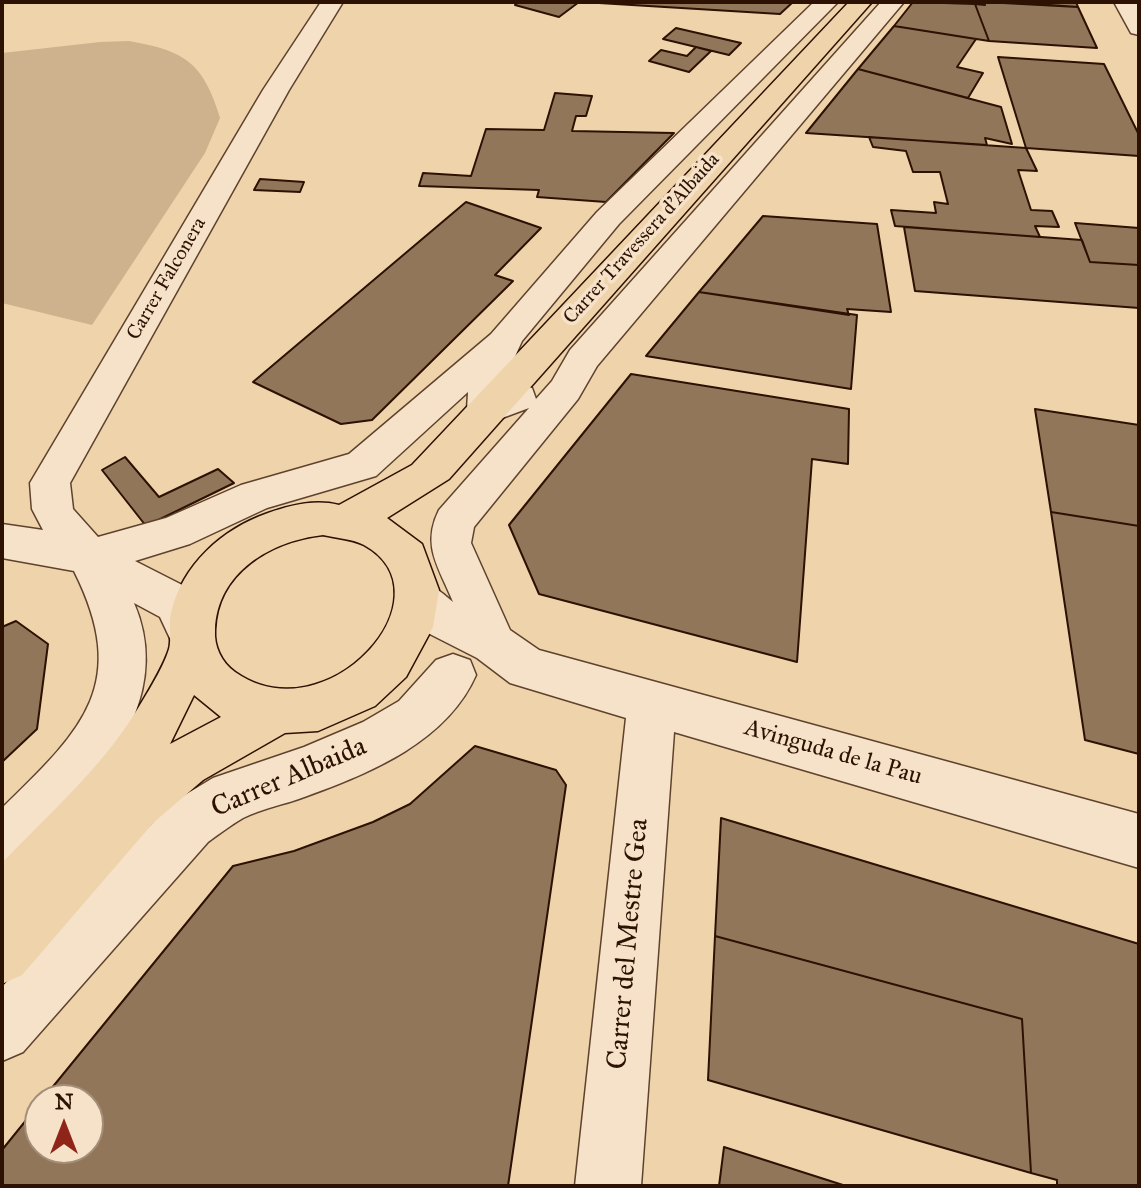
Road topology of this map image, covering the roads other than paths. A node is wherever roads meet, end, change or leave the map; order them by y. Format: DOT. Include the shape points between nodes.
graph roads {
  1 [pos="332,2"];
  2 [pos="827,2"];
  3 [pos="861,2"];
  4 [pos="893,2"];
  5 [pos="507,336"];
  6 [pos="583,359"];
  7 [pos="486,410"];
  8 [pos="426,476"];
  9 [pos="348,520"];
  10 [pos="2,541"];
  11 [pos="248,541"];
  12 [pos="88,557"];
  13 [pos="413,579"];
  14 [pos="191,642"];
  15 [pos="510,656"];
  16 [pos="453,675"];
  17 [pos="367,683"];
  18 [pos="652,701"];
  19 [pos="277,712"];
  20 [pos="1139,841"];
  21 [pos="2,845"];
  22 [pos="4,943"];
  23 [pos="2,1031"];
  24 [pos="608,1186"];
  1 -- 12 [label="street, Carrer Falconera" via="50,483 53,516"];
  2 -- 5 [label="street" via="608,218"];
  3 -- 7 [label="main road, Carrer Travessera d'Albaida"];
  4 -- 6 [label="street"];
  5 -- 7 [label="street" via="486,381"];
  5 -- 12 [label="street" via="362,465 255,496 175,532"];
  6 -- 7 [label="street"];
  6 -- 15 [label="street" via="565,390 461,511 450,531 450,543"];
  7 -- 8 [label="main road, Carrer Travessera d'Albaida"];
  8 -- 9 [label="main road, Carrer Travessera d'Albaida"];
  8 -- 13 [label="main road"];
  9 -- 11 [label="main road" via="297,521"];
  9 -- 13 [label="main road" via="383,534"];
  10 -- 12 [label="street"];
  11 -- 12 [label="street" via="186,552"];
  11 -- 14 [label="main road" via="203,587"];
  12 -- 14 [label="street" via="176,604"];
  12 -- 21 [label="street" via="120,621 120,692 101,736 73,775"];
  13 -- 15 [label="street, Avinguda de la Pau" via="436,615"];
  13 -- 17 [label="main road" via="414,624 402,649"];
  14 -- 19 [label="main road" via="212,686 241,704"];
  14 -- 22 [label="main road" via="149,735"];
  15 -- 16 [label="street, Avinguda de la Pau"];
  15 -- 18 [label="street, Avinguda de la Pau"];
  16 -- 17 [label="street, Avinguda de la Pau"];
  16 -- 23 [label="street, Carrer Albaida" via="416,717 380,739 308,771 231,796 189,823"];
  17 -- 19 [label="main road" via="315,708"];
  18 -- 20 [label="street, Avinguda de la Pau"];
  18 -- 24 [label="street, Carrer del Mestre Gea"];
  19 -- 22 [label="main road" via="185,763 135,805"];
}
